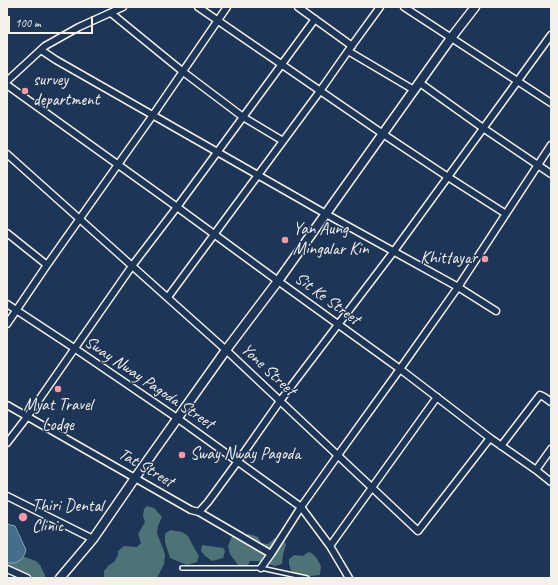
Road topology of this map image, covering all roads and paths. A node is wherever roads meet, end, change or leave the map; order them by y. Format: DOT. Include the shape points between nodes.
graph roads {
  1 [pos="123,7"];
  2 [pos="198,7"];
  3 [pos="227,7"];
  4 [pos="298,7"];
  5 [pos="380,7"];
  6 [pos="404,7"];
  7 [pos="475,7"];
  8 [pos="111,13"];
  9 [pos="315,19"];
  10 [pos="217,20"];
  11 [pos="551,35"];
  12 [pos="451,38"];
  13 [pos="350,48"];
  14 [pos="41,50"];
  15 [pos="281,65"];
  16 [pos="182,71"];
  17 [pos="7,81"];
  18 [pos="517,82"];
  19 [pos="420,83"];
  20 [pos="7,85"];
  21 [pos="414,90"];
  22 [pos="320,91"];
  23 [pos="551,103"];
  24 [pos="153,115"];
  25 [pos="244,117"];
  26 [pos="483,128"];
  27 [pos="383,134"];
  28 [pos="283,141"];
  29 [pos="551,145"];
  30 [pos="218,152"];
  31 [pos="7,154"];
  32 [pos="118,165"];
  33 [pos="538,166"];
  34 [pos="551,174"];
  35 [pos="258,175"];
  36 [pos="448,177"];
  37 [pos="177,207"];
  38 [pos="326,214"];
  39 [pos="506,214"];
  40 [pos="80,219"];
  41 [pos="7,233"];
  42 [pos="214,234"];
  43 [pos="394,251"];
  44 [pos="47,265"];
  45 [pos="132,266"];
  46 [pos="278,281"];
  47 [pos="458,287"];
  48 [pos="168,297"];
  49 [pos="7,304"];
  50 [pos="16,310"];
  51 [pos="496,311"];
  52 [pos="7,324"];
  53 [pos="338,324"];
  54 [pos="74,348"];
  55 [pos="226,350"];
  56 [pos="400,369"];
  57 [pos="437,397"];
  58 [pos="280,401"];
  59 [pos="551,402"];
  60 [pos="7,405"];
  61 [pos="27,417"];
  62 [pos="177,418"];
  63 [pos="490,438"];
  64 [pos="7,443"];
  65 [pos="501,446"];
  66 [pos="551,449"];
  67 [pos="338,455"];
  68 [pos="238,461"];
  69 [pos="536,470"];
  70 [pos="135,478"];
  71 [pos="551,482"];
  72 [pos="372,487"];
  73 [pos="7,496"];
  74 [pos="301,507"];
  75 [pos="199,512"];
  76 [pos="93,539"];
  77 [pos="330,546"];
  78 [pos="271,554"];
  79 [pos="182,568"];
  80 [pos="261,568"];
  81 [pos="7,569"];
  82 [pos="26,578"];
  83 [pos="60,578"];
  84 [pos="307,578"];
  85 [pos="349,578"];
  1 -- 8 [label="street"];
  2 -- 10 [label="street"];
  3 -- 10 [label="street"];
  4 -- 9 [label="street"];
  5 -- 13 [label="street"];
  6 -- 12 [label="street"];
  7 -- 12 [label="street"];
  8 -- 14 [label="street" via="79,27"];
  8 -- 16 [label="street"];
  9 -- 13 [label="street"];
  9 -- 15 [label="street"];
  10 -- 15 [label="street"];
  10 -- 16 [label="street"];
  11 -- 18 [label="street"];
  12 -- 18 [label="street"];
  12 -- 19 [label="street"];
  13 -- 21 [label="street"];
  13 -- 22 [label="street"];
  14 -- 17 [label="street"];
  14 -- 24 [label="street"];
  15 -- 22 [label="street"];
  15 -- 25 [label="street"];
  16 -- 24 [label="street"];
  16 -- 25 [label="street"];
  18 -- 23 [label="street"];
  18 -- 26 [label="street"];
  19 -- 21 [label="street"];
  19 -- 26 [label="street"];
  20 -- 32 [label="street, Sit Ke Street"];
  21 -- 27 [label="street"];
  22 -- 27 [label="street"];
  22 -- 28 [label="street"];
  24 -- 30 [label="street"];
  24 -- 32 [label="street"];
  25 -- 28 [label="street"];
  25 -- 30 [label="street"];
  26 -- 33 [label="street"];
  26 -- 36 [label="street"];
  27 -- 36 [label="street"];
  27 -- 38 [label="street"];
  28 -- 35 [label="street"];
  29 -- 33 [label="street"];
  30 -- 35 [label="street"];
  30 -- 37 [label="street"];
  31 -- 40 [label="street, Yone Street"];
  32 -- 37 [label="street, Sit Ke Street"];
  32 -- 40 [label="street"];
  33 -- 34 [label="street"];
  33 -- 39 [label="street"];
  35 -- 38 [label="street"];
  35 -- 42 [label="street"];
  36 -- 39 [label="street"];
  36 -- 43 [label="street"];
  37 -- 42 [label="street, Sit Ke Street"];
  37 -- 45 [label="street"];
  38 -- 43 [label="street"];
  38 -- 46 [label="street"];
  39 -- 47 [label="street"];
  40 -- 44 [label="street"];
  40 -- 45 [label="street, Yone Street"];
  41 -- 44 [label="street"];
  42 -- 46 [label="street, Sit Ke Street"];
  42 -- 48 [label="street"];
  43 -- 47 [label="street"];
  43 -- 53 [label="street"];
  44 -- 50 [label="street"];
  45 -- 48 [label="street, Yone Street"];
  45 -- 54 [label="street"];
  46 -- 53 [label="street, Sit Ke Street"];
  46 -- 55 [label="street"];
  47 -- 51 [label="street"];
  47 -- 56 [label="street"];
  48 -- 55 [label="street, Yone Street"];
  49 -- 50 [label="street, Sway Nway Pagoda Street"];
  50 -- 52 [label="street"];
  50 -- 54 [label="street, Sway Nway Pagoda Street"];
  53 -- 56 [label="street, Sit Ke Street"];
  53 -- 58 [label="street"];
  54 -- 61 [label="street"];
  54 -- 62 [label="street, Sway Nway Pagoda Street"];
  55 -- 58 [label="street, Yone Street"];
  55 -- 62 [label="street"];
  56 -- 57 [label="street, Sit Ke Street"];
  56 -- 67 [label="street"];
  57 -- 63 [label="street, Sit Ke Street"];
  57 -- 72 [label="street"];
  58 -- 67 [label="street, Yone Street"];
  58 -- 68 [label="street"];
  59 -- 65 [label="street" via="540,396"];
  60 -- 61 [label="street, Tat Street"];
  61 -- 64 [label="street"];
  61 -- 70 [label="street, Tat Street"];
  62 -- 68 [label="street, Sway Nway Pagoda Street"];
  62 -- 70 [label="street"];
  63 -- 65 [label="street, Sit Ke Street"];
  63 -- 72 [label="street, Yone Street" via="418,532"];
  65 -- 69 [label="street, Sit Ke Street"];
  66 -- 69 [label="street"];
  67 -- 72 [label="street, Yone Street"];
  67 -- 74 [label="street"];
  68 -- 74 [label="street, Sway Nway Pagoda Street"];
  68 -- 75 [label="street"];
  69 -- 71 [label="street, Sit Ke Street"];
  70 -- 75 [label="street, Tat Street" via="190,510"];
  70 -- 76 [label="street"];
  72 -- 77 [label="street"];
  73 -- 76 [label="street"];
  74 -- 77 [label="street, Sway Nway Pagoda Street"];
  74 -- 78 [label="street"];
  75 -- 78 [label="street, Tat Street"];
  76 -- 83 [label="street"];
  77 -- 85 [label="street, Sway Nway Pagoda Street"];
  78 -- 80 [label="street"];
  79 -- 80 [label="lane"];
  80 -- 84 [label="lane"];
  81 -- 82 [label="street"];
}
